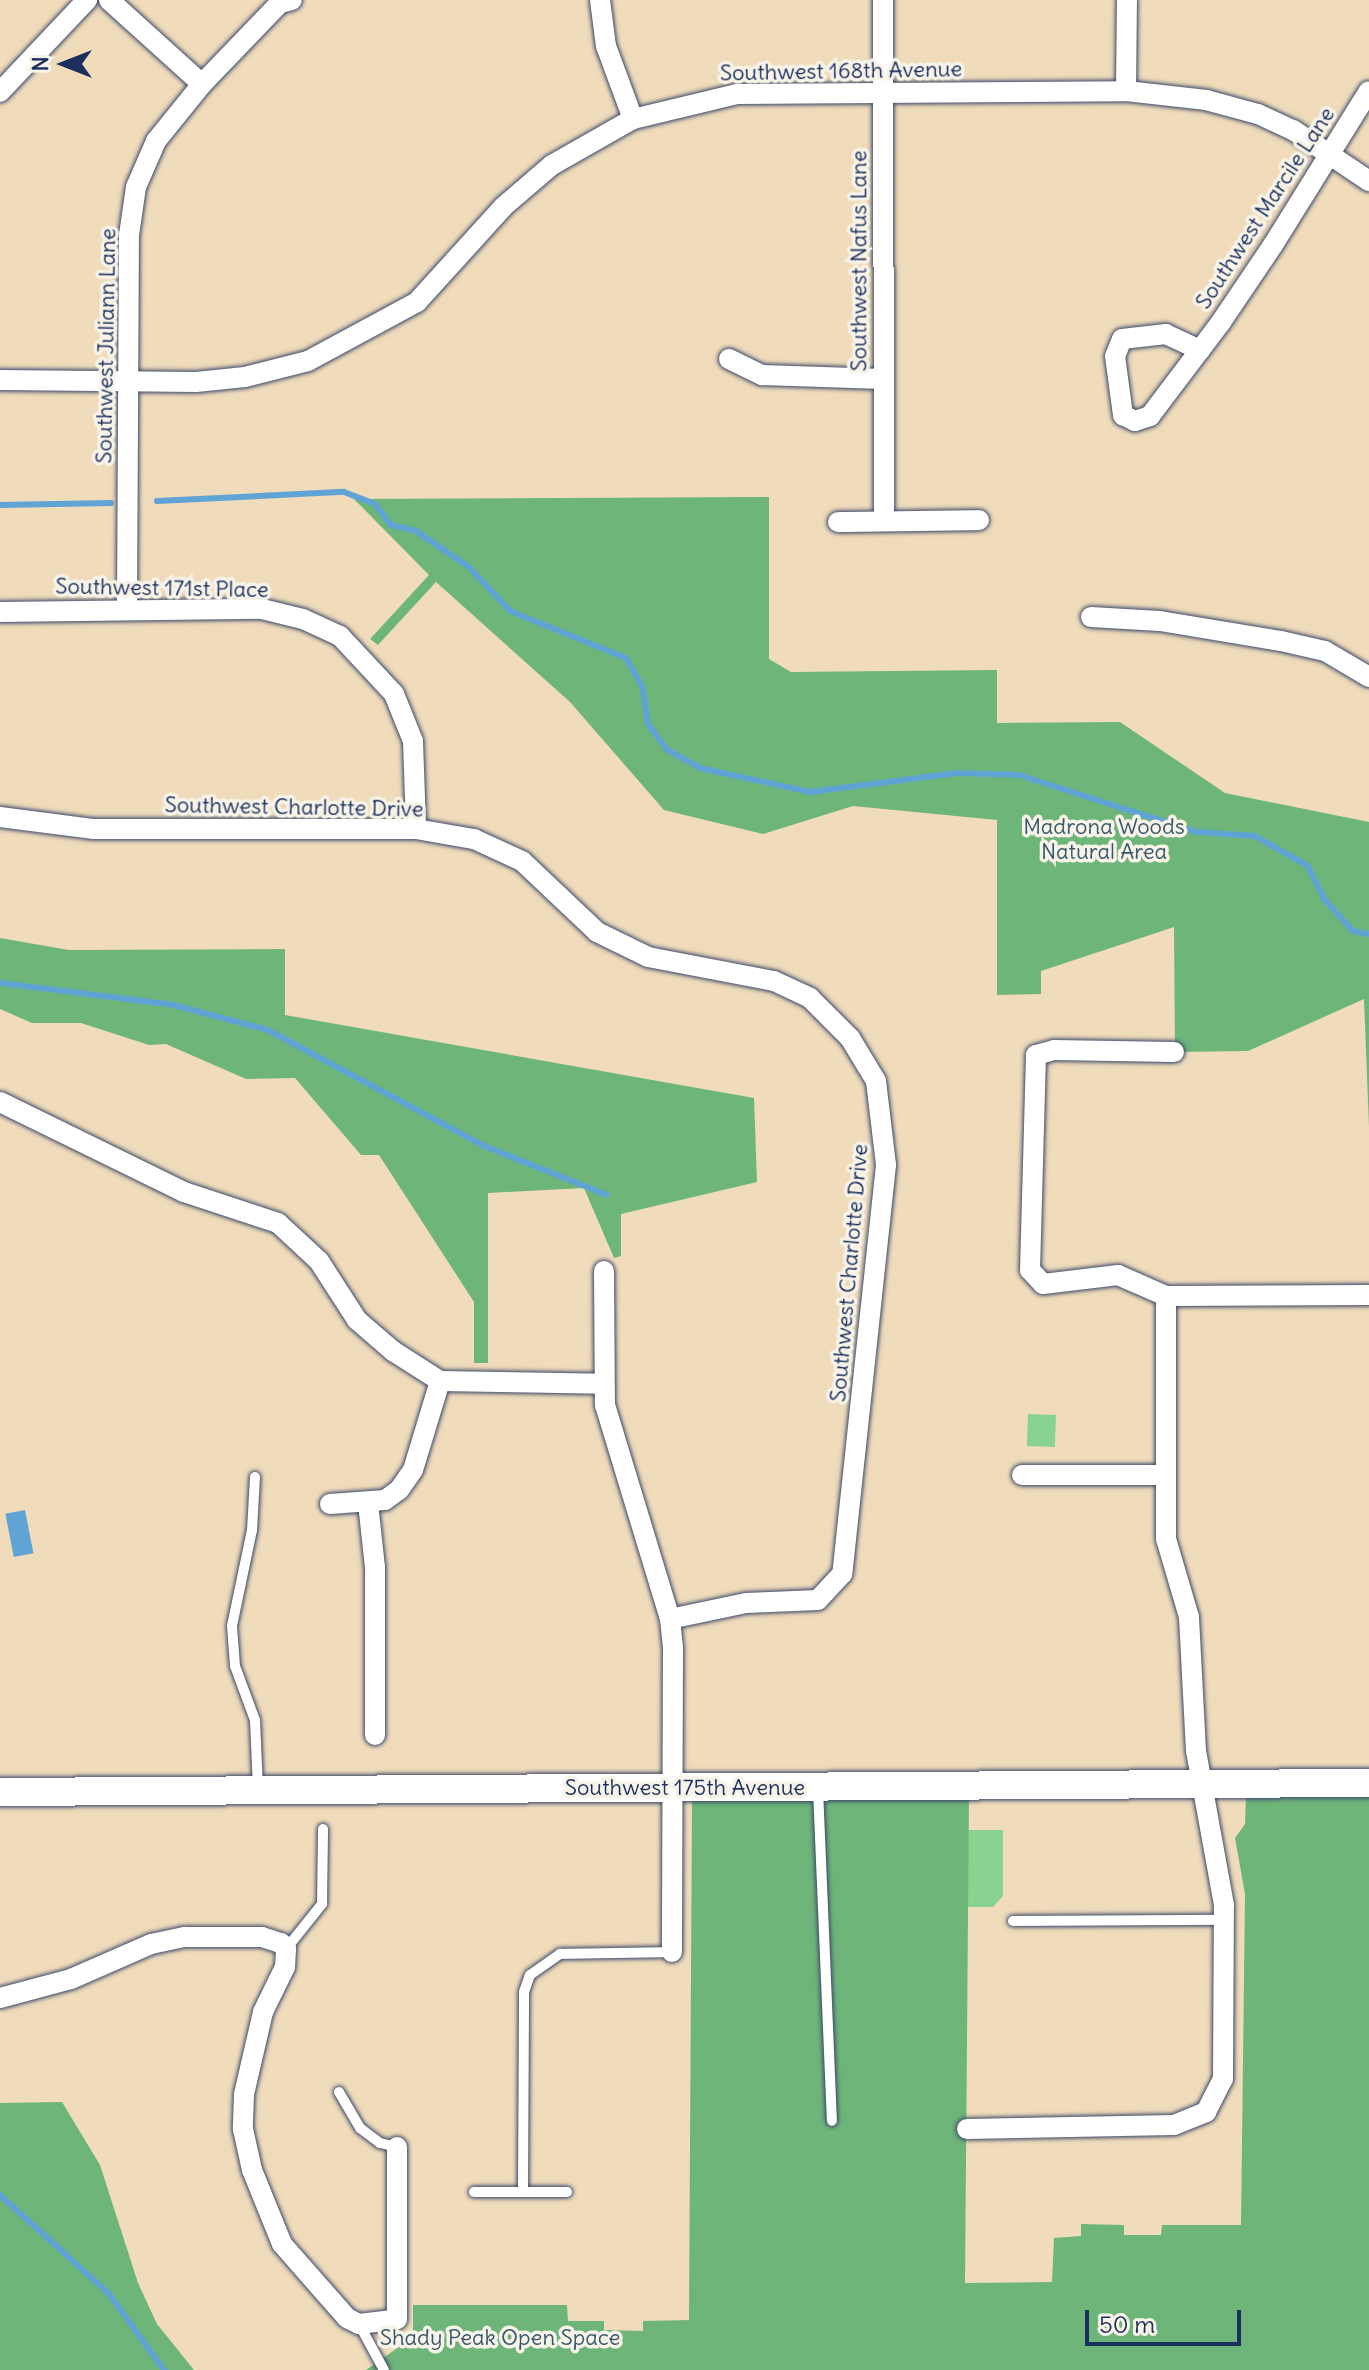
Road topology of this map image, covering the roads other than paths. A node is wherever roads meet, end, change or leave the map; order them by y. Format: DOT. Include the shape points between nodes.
graph roads {
  1 [pos="87,0"];
  2 [pos="109,0"];
  3 [pos="292,0"];
  4 [pos="600,0"];
  5 [pos="883,0"];
  6 [pos="1127,0"];
  7 [pos="202,84"];
  8 [pos="1126,91"];
  9 [pos="1369,91"];
  10 [pos="0,92"];
  11 [pos="882,92"];
  12 [pos="633,119"];
  13 [pos="1329,153"];
  14 [pos="1369,181"];
  15 [pos="1200,350"];
  16 [pos="729,359"];
  17 [pos="883,379"];
  18 [pos="0,380"];
  19 [pos="128,383"];
  20 [pos="979,520"];
  21 [pos="884,521"];
  22 [pos="838,522"];
  23 [pos="127,609"];
  24 [pos="0,612"];
  25 [pos="1091,617"];
  26 [pos="1369,677"];
  27 [pos="0,817"];
  28 [pos="416,829"];
  29 [pos="1174,1052"];
  30 [pos="0,1102"];
  31 [pos="604,1271"];
  32 [pos="1369,1295"];
  33 [pos="1166,1296"];
  34 [pos="440,1381"];
  35 [pos="604,1384"];
  36 [pos="1022,1475"];
  37 [pos="1164,1475"];
  38 [pos="255,1477"];
  39 [pos="368,1503"];
  40 [pos="330,1504"];
  41 [pos="670,1619"];
  42 [pos="375,1735"];
  43 [pos="1369,1783"];
  44 [pos="1201,1784"];
  45 [pos="818,1787"];
  46 [pos="674,1789"];
  47 [pos="0,1792"];
  48 [pos="258,1792"];
  49 [pos="323,1829"];
  50 [pos="1225,1920"];
  51 [pos="1013,1921"];
  52 [pos="286,1949"];
  53 [pos="672,1952"];
  54 [pos="0,1998"];
  55 [pos="339,2092"];
  56 [pos="832,2121"];
  57 [pos="967,2129"];
  58 [pos="397,2147"];
  59 [pos="474,2192"];
  60 [pos="523,2192"];
  61 [pos="567,2192"];
  62 [pos="359,2324"];
  63 [pos="384,2370"];
  1 -- 10 [label="street"];
  2 -- 7 [label="street"];
  3 -- 7 [label="street, Southwest Juliann Lane" via="280,3"];
  4 -- 12 [label="street" via="606,46"];
  5 -- 11 [label="street, Southwest Nafus Lane"];
  6 -- 8 [label="street"];
  7 -- 19 [label="street, Southwest Juliann Lane" via="156,141 136,187 129,235"];
  8 -- 11 [label="street, Southwest 168th Avenue"];
  8 -- 13 [label="street, Southwest 168th Avenue" via="1206,100 1258,114"];
  9 -- 13 [label="street, Southwest Marcile Lane"];
  11 -- 12 [label="street, Southwest 168th Avenue" via="737,94"];
  11 -- 17 [label="street, Southwest Nafus Lane"];
  12 -- 19 [label="street, Southwest 168th Avenue" via="552,165 503,207 417,302 364,335 308,361 245,377"];
  13 -- 14 [label="street, Southwest 168th Avenue"];
  13 -- 15 [label="street, Southwest Marcile Lane"];
  15 -- 15 [label="street, Southwest Marcile Lane" via="1166,334 1122,339 1115,356 1123,415 1135,421 1150,416"];
  16 -- 17 [label="street" via="762,375"];
  17 -- 21 [label="street, Southwest Nafus Lane"];
  18 -- 19 [label="street, Southwest 168th Avenue"];
  19 -- 23 [label="street, Southwest Juliann Lane"];
  20 -- 21 [label="street"];
  21 -- 22 [label="street"];
  23 -- 24 [label="street, Southwest 171st Place"];
  23 -- 28 [label="street, Southwest 171st Place" via="262,609 340,636 394,694 413,741"];
  25 -- 26 [label="street" via="1160,621 1281,641 1325,651"];
  27 -- 28 [label="street, Southwest Charlotte Drive" via="94,829"];
  28 -- 41 [label="street, Southwest Charlotte Drive" via="474,839 522,861 597,932 648,957 743,973 810,998 850,1038 876,1081 886,1165 842,1574 833,1589 802,1604 746,1603"];
  29 -- 33 [label="street" via="1054,1050 1036,1055 1030,1270 1043,1284 1118,1275"];
  30 -- 34 [label="street" via="184,1192 278,1223 319,1261 357,1320"];
  31 -- 35 [label="street"];
  32 -- 33 [label="street"];
  33 -- 37 [label="street"];
  34 -- 35 [label="street"];
  34 -- 39 [label="street" via="413,1470 399,1490"];
  35 -- 41 [label="street" via="609,1426"];
  36 -- 37 [label="street"];
  37 -- 44 [label="street" via="1166,1539 1189,1617"];
  38 -- 48 [label="lane" via="252,1530 232,1626 235,1666 255,1720"];
  39 -- 40 [label="street"];
  39 -- 42 [label="street" via="375,1567"];
  41 -- 46 [label="street"];
  43 -- 44 [label="main road, Southwest 175th Avenue"];
  44 -- 45 [label="main road, Southwest 175th Avenue"];
  44 -- 50 [label="street"];
  45 -- 46 [label="main road, Southwest 175th Avenue"];
  45 -- 56 [label="lane"];
  46 -- 48 [label="main road, Southwest 175th Avenue"];
  46 -- 53 [label="street"];
  47 -- 48 [label="main road, Southwest 175th Avenue"];
  49 -- 52 [label="lane" via="322,1904"];
  50 -- 51 [label="lane"];
  50 -- 57 [label="street" via="1223,2079 1206,2112 1164,2125"];
  52 -- 54 [label="street" via="262,1937 185,1937 151,1944 71,1979"];
  52 -- 62 [label="street" via="285,1967 254,2039 243,2129 268,2220 282,2244 347,2318"];
  53 -- 60 [label="lane" via="560,1954 530,1975 524,1992"];
  55 -- 58 [label="lane" via="360,2128 380,2143"];
  58 -- 62 [label="street" via="397,2319"];
  59 -- 60 [label="lane"];
  60 -- 61 [label="lane"];
  62 -- 63 [label="lane"];
}
